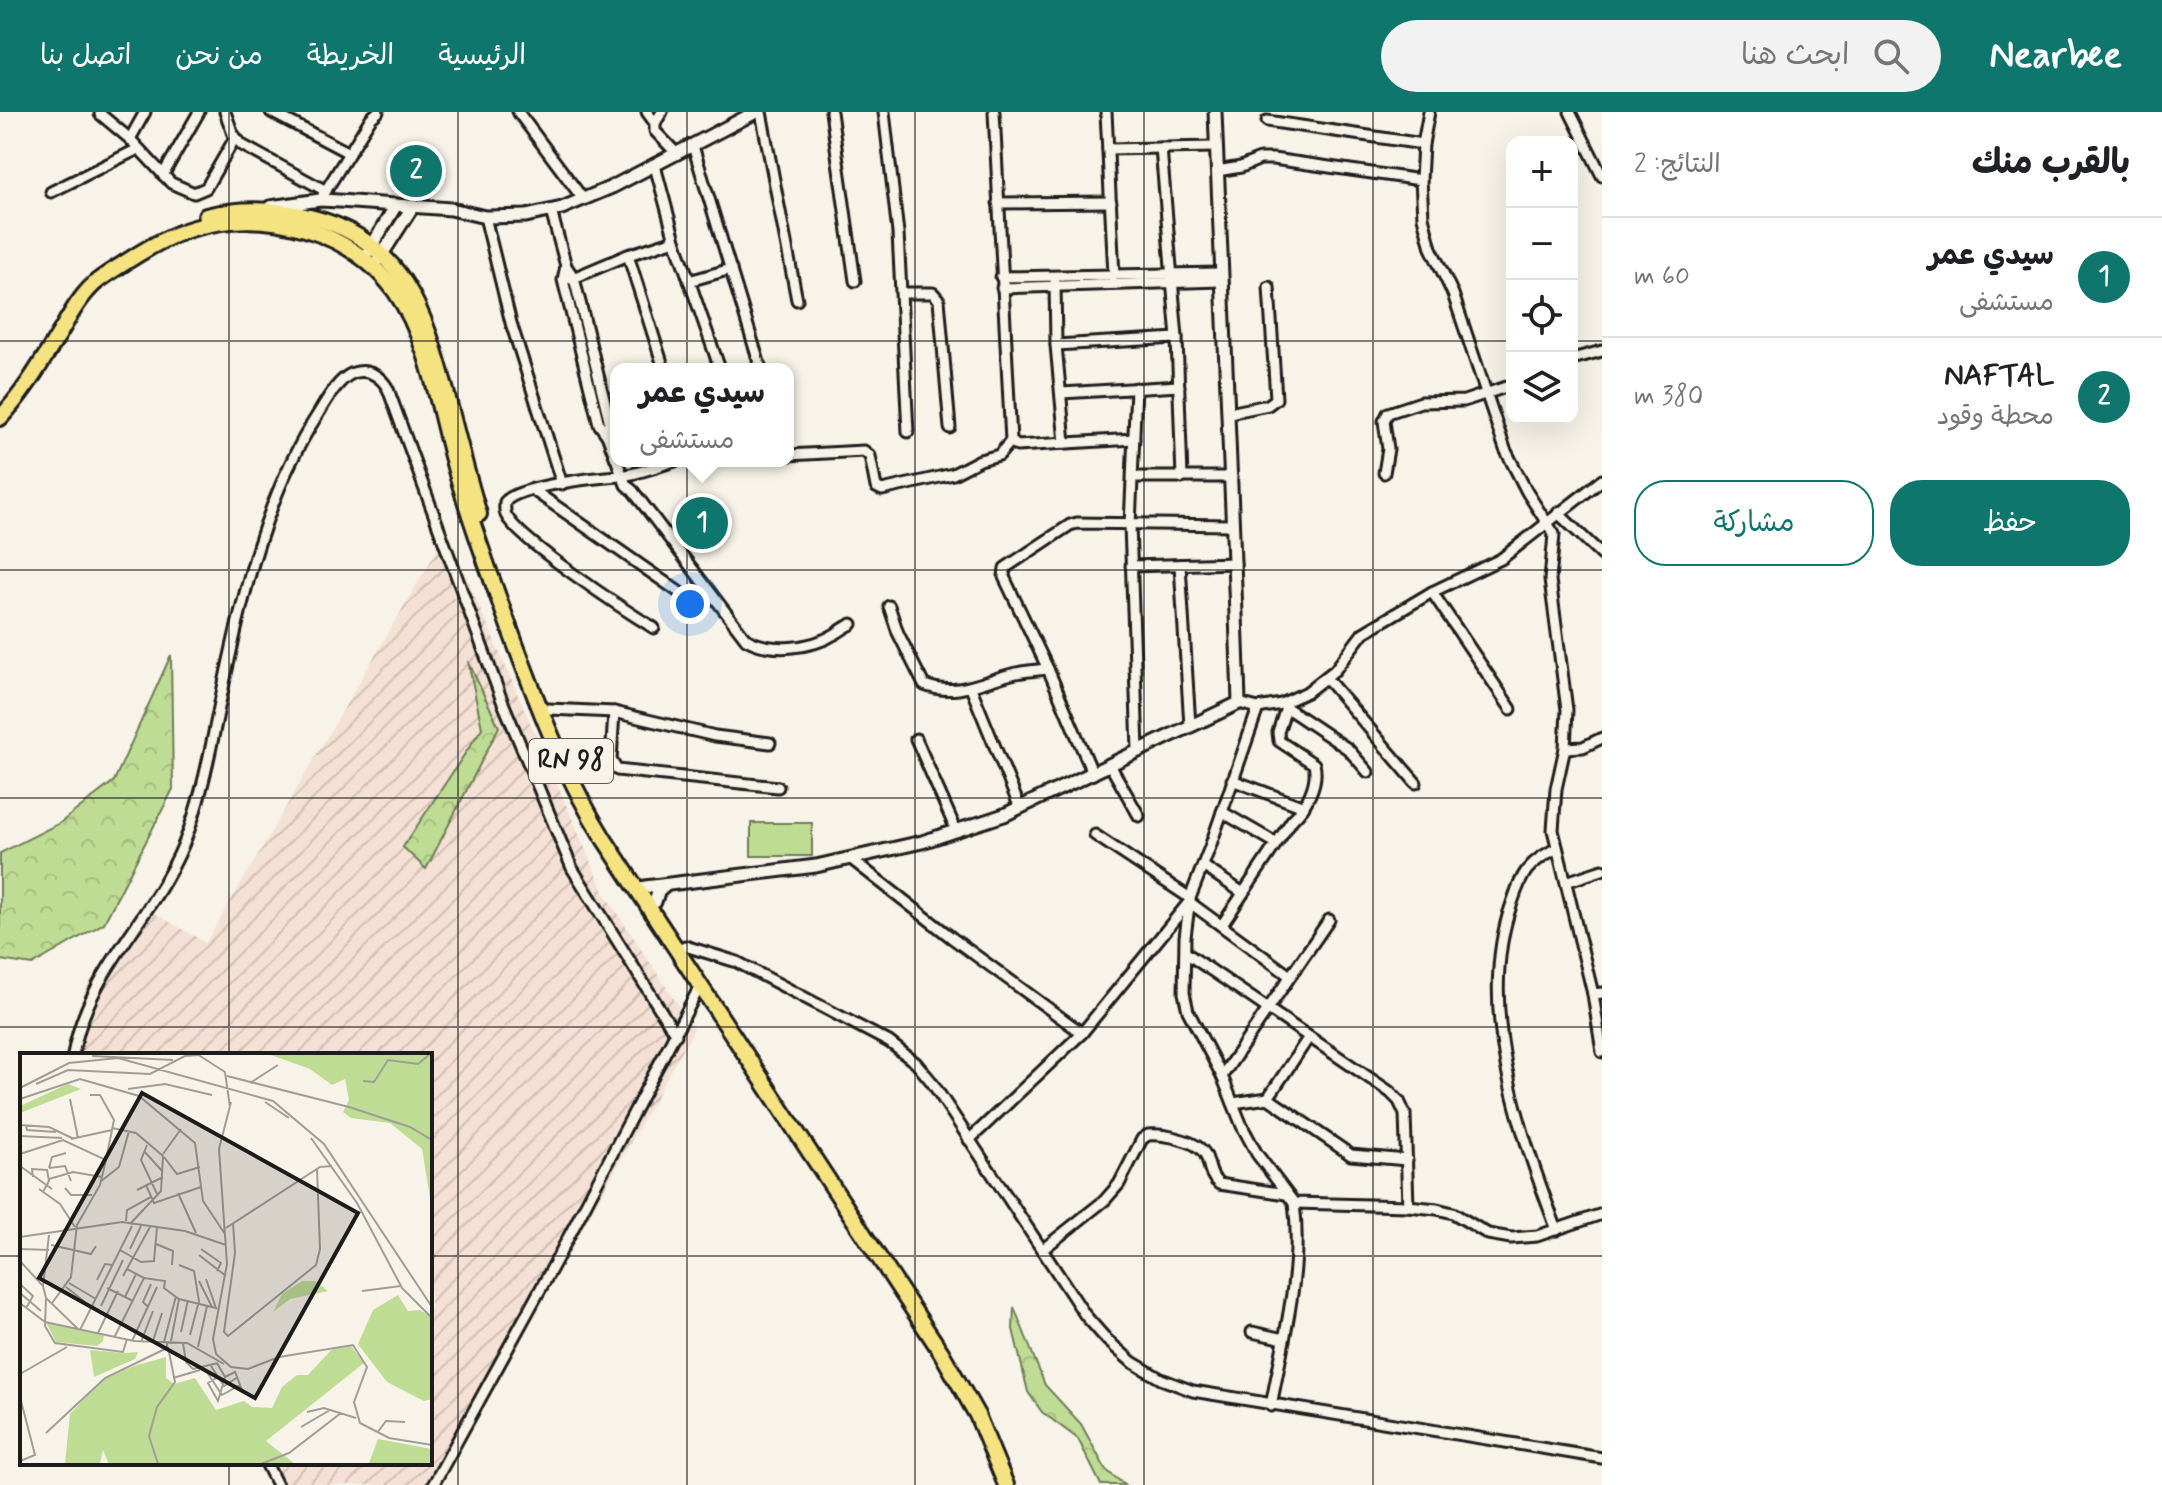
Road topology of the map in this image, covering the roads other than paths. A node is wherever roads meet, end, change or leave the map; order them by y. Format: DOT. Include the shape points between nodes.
graph roads {
  1 [pos="145,112"];
  2 [pos="199,112"];
  3 [pos="225,112"];
  4 [pos="518,112"];
  5 [pos="647,112"];
  6 [pos="662,112"];
  7 [pos="758,112"];
  8 [pos="831,112"];
  9 [pos="884,112"];
  10 [pos="994,112"];
  11 [pos="1106,112"];
  12 [pos="1215,112"];
  13 [pos="1429,112"];
  14 [pos="1570,112"];
  15 [pos="277,113"];
  16 [pos="372,113"];
  17 [pos="100,114"];
  18 [pos="1267,121"];
  19 [pos="655,123"];
  20 [pos="235,138"];
  21 [pos="130,139"];
  22 [pos="1423,144"];
  23 [pos="693,146"];
  24 [pos="1216,147"];
  25 [pos="1161,148"];
  26 [pos="138,149"];
  27 [pos="1108,149"];
  28 [pos="349,153"];
  29 [pos="677,154"];
  30 [pos="655,166"];
  31 [pos="1217,171"];
  32 [pos="163,175"];
  33 [pos="1602,176"];
  34 [pos="1421,180"];
  35 [pos="51,192"];
  36 [pos="323,196"];
  37 [pos="583,199"];
  38 [pos="1111,202"];
  39 [pos="998,203"];
  40 [pos="396,205"];
  41 [pos="413,206"];
  42 [pos="247,210"];
  43 [pos="551,211"];
  44 [pos="485,217"];
  45 [pos="675,240"];
  46 [pos="628,255"];
  47 [pos="373,257"];
  48 [pos="731,269"];
  49 [pos="1114,274"];
  50 [pos="104,276"];
  51 [pos="1220,277"];
  52 [pos="1172,278"];
  53 [pos="569,279"];
  54 [pos="1055,280"];
  55 [pos="689,281"];
  56 [pos="855,281"];
  57 [pos="1002,282"];
  58 [pos="1114,285"];
  59 [pos="1269,287"];
  60 [pos="903,293"];
  61 [pos="797,300"];
  62 [pos="1177,338"];
  63 [pos="1056,345"];
  64 [pos="1602,351"];
  65 [pos="1578,357"];
  66 [pos="662,363"];
  67 [pos="718,363"];
  68 [pos="759,363"];
  69 [pos="1179,386"];
  70 [pos="1506,387"];
  71 [pos="1136,388"];
  72 [pos="1062,393"];
  73 [pos="1486,394"];
  74 [pos="1229,413"];
  75 [pos="0,418"];
  76 [pos="950,428"];
  77 [pos="908,432"];
  78 [pos="1134,439"];
  79 [pos="1011,441"];
  80 [pos="610,443"];
  81 [pos="1065,443"];
  82 [pos="794,455"];
  83 [pos="619,467"];
  84 [pos="654,467"];
  85 [pos="1384,473"];
  86 [pos="622,476"];
  87 [pos="1134,477"];
  88 [pos="1232,477"];
  89 [pos="1182,478"];
  90 [pos="1602,480"];
  91 [pos="562,484"];
  92 [pos="533,490"];
  93 [pos="1558,513"];
  94 [pos="1546,523"];
  95 [pos="1130,525"];
  96 [pos="1233,525"];
  97 [pos="1602,555"];
  98 [pos="1235,563"];
  99 [pos="1180,565"];
  100 [pos="1131,566"];
  101 [pos="1432,592"];
  102 [pos="686,597"];
  103 [pos="889,606"];
  104 [pos="852,624"];
  105 [pos="654,628"];
  106 [pos="1048,669"];
  107 [pos="1326,678"];
  108 [pos="971,688"];
  109 [pos="1284,706"];
  110 [pos="549,709"];
  111 [pos="1251,709"];
  112 [pos="1511,709"];
  113 [pos="614,712"];
  114 [pos="1190,726"];
  115 [pos="1602,738"];
  116 [pos="916,739"];
  117 [pos="770,743"];
  118 [pos="1565,748"];
  119 [pos="1138,750"];
  120 [pos="1110,765"];
  121 [pos="1368,772"];
  122 [pos="1093,774"];
  123 [pos="1232,780"];
  124 [pos="1416,783"];
  125 [pos="778,787"];
  126 [pos="1304,807"];
  127 [pos="1020,808"];
  128 [pos="1222,812"];
  129 [pos="1139,816"];
  130 [pos="956,830"];
  131 [pos="1095,835"];
  132 [pos="1276,843"];
  133 [pos="1557,848"];
  134 [pos="850,858"];
  135 [pos="1203,866"];
  136 [pos="1602,870"];
  137 [pos="1566,882"];
  138 [pos="666,885"];
  139 [pos="645,887"];
  140 [pos="1243,893"];
  141 [pos="1189,900"];
  142 [pos="655,902"];
  143 [pos="1329,920"];
  144 [pos="1222,925"];
  145 [pos="685,946"];
  146 [pos="1186,953"];
  147 [pos="1290,976"];
  148 [pos="700,986"];
  149 [pos="1598,994"];
  150 [pos="1269,1009"];
  151 [pos="1082,1033"];
  152 [pos="676,1035"];
  153 [pos="1309,1037"];
  154 [pos="1602,1052"];
  155 [pos="73,1053"];
  156 [pos="1222,1076"];
  157 [pos="1268,1098"];
  158 [pos="1233,1103"];
  159 [pos="969,1140"];
  160 [pos="1407,1160"];
  161 [pos="1286,1194"];
  162 [pos="1294,1203"];
  163 [pos="1408,1206"];
  164 [pos="1602,1214"];
  165 [pos="1557,1230"];
  166 [pos="1042,1250"];
  167 [pos="1252,1332"];
  168 [pos="1284,1339"];
  169 [pos="1271,1406"];
  170 [pos="1602,1458"];
  171 [pos="267,1465"];
  172 [pos="277,1485"];
  173 [pos="433,1485"];
  174 [pos="1006,1485"];
  175 [pos="1015,1485"];
  1 -- 21 [label="street"];
  2 -- 32 [label="street"];
  3 -- 20 [label="street"];
  4 -- 37 [label="street"];
  5 -- 19 [label="street"];
  6 -- 19 [label="street"];
  7 -- 23 [label="street"];
  7 -- 61 [label="street"];
  8 -- 56 [label="street"];
  9 -- 60 [label="street"];
  10 -- 39 [label="street"];
  11 -- 27 [label="street"];
  12 -- 24 [label="street"];
  13 -- 22 [label="street"];
  14 -- 33 [label="street"];
  15 -- 28 [label="street"];
  16 -- 28 [label="street"];
  17 -- 21 [label="street"];
  18 -- 22 [label="street"];
  19 -- 29 [label="street" via="658,136"];
  20 -- 32 [label="street" via="201,192 183,190"];
  20 -- 36 [label="street"];
  21 -- 26 [label="street"];
  22 -- 34 [label="street"];
  23 -- 29 [label="street"];
  23 -- 48 [label="street"];
  24 -- 25 [label="street"];
  24 -- 31 [label="street"];
  25 -- 27 [label="street"];
  25 -- 52 [label="street"];
  26 -- 32 [label="street"];
  26 -- 35 [label="street"];
  27 -- 38 [label="street"];
  28 -- 36 [label="street"];
  29 -- 30 [label="street"];
  30 -- 37 [label="street"];
  30 -- 45 [label="street"];
  31 -- 34 [label="street" via="1273,159"];
  31 -- 51 [label="street"];
  34 -- 73 [label="street" via="1431,248 1453,294"];
  36 -- 40 [label="street"];
  36 -- 42 [label="street"];
  37 -- 43 [label="street"];
  38 -- 39 [label="street"];
  38 -- 49 [label="street"];
  39 -- 57 [label="street"];
  40 -- 41 [label="street"];
  40 -- 47 [label="street"];
  41 -- 44 [label="street"];
  41 -- 47 [label="street"];
  42 -- 47 [label="main road, RN 98" via="314,218 349,231"];
  42 -- 50 [label="main road, RN 98" via="206,216 168,230 123,257"];
  43 -- 44 [label="street"];
  43 -- 53 [label="street"];
  44 -- 91 [label="street" via="511,323"];
  45 -- 46 [label="street"];
  45 -- 55 [label="street"];
  46 -- 53 [label="street"];
  46 -- 66 [label="street"];
  47 -- 50 [label="main road, RN 98" via="310,230 233,221 171,236"];
  47 -- 110 [label="main road, RN 98" via="414,296 428,328 486,537"];
  47 -- 148 [label="main road, RN 98" via="418,334 478,540 561,761 593,821"];
  48 -- 55 [label="street"];
  48 -- 68 [label="street"];
  49 -- 52 [label="street"];
  49 -- 54 [label="street"];
  49 -- 58 [label="street"];
  50 -- 75 [label="main road, RN 98" via="82,298"];
  51 -- 52 [label="street"];
  51 -- 74 [label="street"];
  52 -- 58 [label="street"];
  52 -- 62 [label="street"];
  53 -- 80 [label="street" via="599,424"];
  54 -- 57 [label="street"];
  54 -- 58 [label="street"];
  54 -- 63 [label="street"];
  55 -- 67 [label="street"];
  57 -- 79 [label="street"];
  59 -- 74 [label="street" via="1276,399"];
  60 -- 76 [label="street" via="938,297"];
  60 -- 77 [label="street"];
  62 -- 63 [label="street"];
  62 -- 69 [label="street"];
  63 -- 72 [label="street"];
  64 -- 65 [label="street"];
  69 -- 71 [label="street"];
  69 -- 89 [label="street"];
  70 -- 73 [label="street"];
  71 -- 72 [label="street"];
  71 -- 78 [label="street"];
  72 -- 81 [label="street"];
  73 -- 85 [label="street" via="1464,401 1421,402 1388,413"];
  73 -- 94 [label="street" via="1505,449"];
  74 -- 88 [label="street"];
  78 -- 81 [label="street"];
  78 -- 87 [label="street"];
  79 -- 81 [label="street" via="1017,446"];
  79 -- 82 [label="street" via="999,455 953,474 882,490 876,487 870,456 864,451"];
  83 -- 86 [label="street"];
  84 -- 86 [label="street"];
  86 -- 91 [label="street"];
  86 -- 104 [label="street" via="746,639 764,647 807,644"];
  87 -- 89 [label="street"];
  87 -- 95 [label="street"];
  88 -- 89 [label="street"];
  88 -- 96 [label="street"];
  90 -- 93 [label="street"];
  91 -- 92 [label="street"];
  92 -- 102 [label="street"];
  92 -- 105 [label="street" via="505,502 515,526"];
  93 -- 94 [label="street"];
  93 -- 97 [label="street"];
  94 -- 101 [label="street" via="1501,559"];
  94 -- 118 [label="street" via="1554,538 1550,580 1566,692"];
  95 -- 96 [label="street"];
  95 -- 100 [label="street"];
  95 -- 106 [label="street" via="1070,525 1005,568 1004,577"];
  96 -- 98 [label="street"];
  98 -- 99 [label="street"];
  98 -- 111 [label="street"];
  99 -- 100 [label="street"];
  99 -- 114 [label="street"];
  100 -- 119 [label="street"];
  101 -- 107 [label="street" via="1363,633"];
  101 -- 112 [label="street"];
  103 -- 108 [label="street" via="924,685"];
  106 -- 108 [label="street"];
  106 -- 122 [label="street"];
  107 -- 109 [label="street"];
  107 -- 124 [label="street"];
  108 -- 127 [label="street"];
  109 -- 111 [label="street"];
  109 -- 121 [label="street" via="1348,749"];
  109 -- 126 [label="street" via="1279,741 1316,767"];
  110 -- 113 [label="street"];
  110 -- 139 [label="main road, RN 98" via="582,783"];
  111 -- 114 [label="street"];
  111 -- 123 [label="street"];
  113 -- 117 [label="street"];
  113 -- 125 [label="street" via="611,760 617,770"];
  114 -- 119 [label="street"];
  115 -- 118 [label="street"];
  116 -- 130 [label="street"];
  118 -- 133 [label="street" via="1553,818"];
  119 -- 120 [label="street"];
  120 -- 122 [label="street"];
  120 -- 129 [label="street"];
  122 -- 127 [label="street"];
  123 -- 126 [label="street"];
  123 -- 128 [label="street"];
  126 -- 132 [label="street"];
  127 -- 130 [label="street"];
  128 -- 132 [label="street"];
  128 -- 135 [label="street"];
  130 -- 134 [label="street"];
  131 -- 141 [label="street"];
  132 -- 140 [label="street"];
  133 -- 137 [label="street"];
  133 -- 165 [label="street" via="1538,859 1520,881 1505,924 1498,993 1522,1130"];
  134 -- 138 [label="street"];
  134 -- 151 [label="street"];
  135 -- 140 [label="street"];
  135 -- 141 [label="street"];
  136 -- 137 [label="street"];
  137 -- 149 [label="street"];
  138 -- 139 [label="street"];
  138 -- 142 [label="street"];
  139 -- 142 [label="main road, RN 98"];
  140 -- 144 [label="street"];
  141 -- 144 [label="street"];
  141 -- 146 [label="street"];
  141 -- 151 [label="street"];
  142 -- 145 [label="main road, RN 98"];
  143 -- 147 [label="street"];
  144 -- 147 [label="street"];
  145 -- 159 [label="street" via="737,962 898,1048 924,1072"];
  145 -- 175 [label="main road, RN 98" via="955,1357 985,1409"];
  146 -- 150 [label="street"];
  146 -- 156 [label="street" via="1185,1001"];
  147 -- 150 [label="street"];
  148 -- 152 [label="street"];
  148 -- 174 [label="main road, RN 98" via="941,1352 977,1415"];
  149 -- 154 [label="street"];
  150 -- 153 [label="street"];
  150 -- 156 [label="street"];
  151 -- 159 [label="street"];
  152 -- 155 [label="street" via="572,868 501,698 388,389 378,376 362,371 346,377 327,400 284,479 252,567 189,830 160,892 90,997"];
  152 -- 173 [label="street"];
  153 -- 157 [label="street"];
  153 -- 160 [label="street" via="1399,1101 1405,1114"];
  156 -- 158 [label="street"];
  157 -- 158 [label="street"];
  157 -- 160 [label="street" via="1351,1155"];
  158 -- 161 [label="street" via="1257,1154"];
  159 -- 166 [label="street"];
  160 -- 163 [label="street"];
  161 -- 162 [label="street"];
  161 -- 166 [label="street" via="1219,1184 1198,1146 1148,1135 1105,1200"];
  162 -- 163 [label="street"];
  162 -- 168 [label="street" via="1294,1270"];
  163 -- 165 [label="street" via="1453,1213 1498,1237 1527,1238"];
  164 -- 165 [label="street"];
  166 -- 169 [label="street" via="1096,1328 1132,1362 1193,1391"];
  167 -- 168 [label="street"];
  168 -- 169 [label="street"];
  169 -- 170 [label="street"];
  171 -- 172 [label="street"];
}
